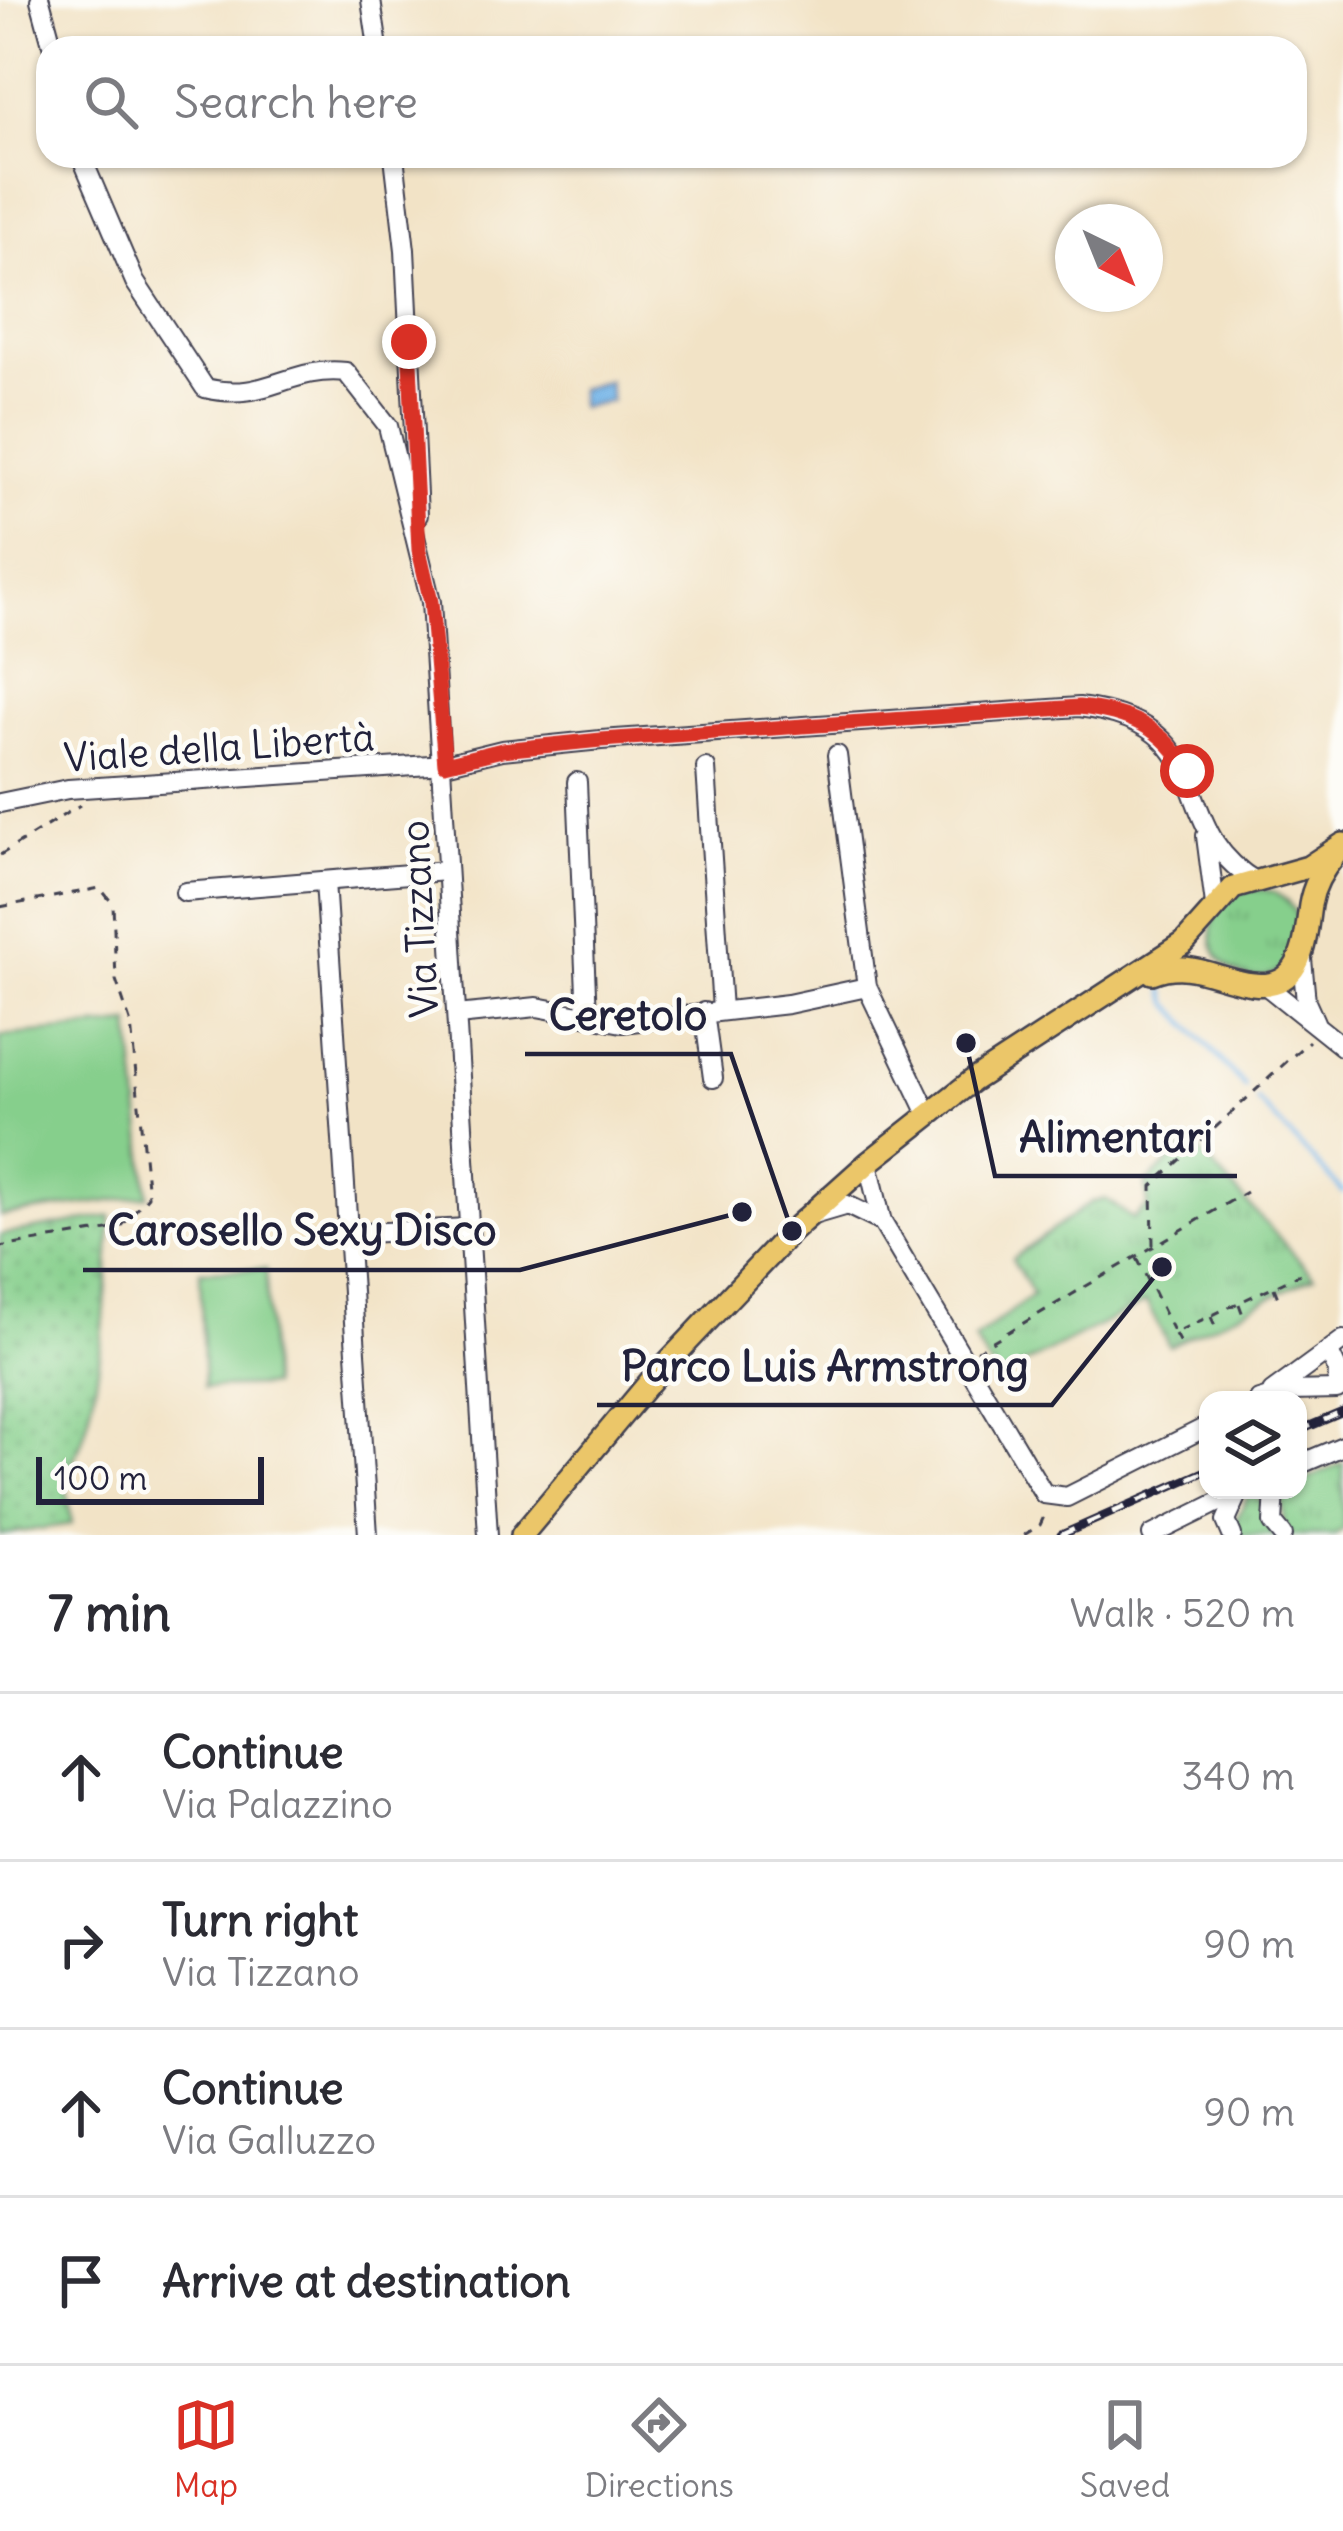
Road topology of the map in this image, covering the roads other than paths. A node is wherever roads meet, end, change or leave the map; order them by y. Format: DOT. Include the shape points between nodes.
graph roads {
  1 [pos="40,0"];
  2 [pos="371,0"];
  3 [pos="50,36"];
  4 [pos="376,36"];
  5 [pos="86,168"];
  6 [pos="395,168"];
  7 [pos="419,550"];
  8 [pos="836,755"];
  9 [pos="445,764"];
  10 [pos="706,767"];
  11 [pos="577,782"];
  12 [pos="0,803"];
  13 [pos="1206,831"];
  14 [pos="1343,844"];
  15 [pos="446,872"];
  16 [pos="325,880"];
  17 [pos="1257,882"];
  18 [pos="184,892"];
  19 [pos="1212,911"];
  20 [pos="1309,929"];
  21 [pos="1302,959"];
  22 [pos="1234,979"];
  23 [pos="1135,980"];
  24 [pos="1264,984"];
  25 [pos="867,988"];
  26 [pos="713,1011"];
  27 [pos="458,1015"];
  28 [pos="587,1016"];
  29 [pos="1320,1031"];
  30 [pos="1343,1047"];
  31 [pos="713,1078"];
  32 [pos="928,1114"];
  33 [pos="868,1163"];
  34 [pos="848,1180"];
  35 [pos="808,1216"];
  36 [pos="877,1219"];
  37 [pos="468,1228"];
  38 [pos="344,1234"];
  39 [pos="1336,1346"];
  40 [pos="1273,1391"];
  41 [pos="1307,1393"];
  42 [pos="1199,1430"];
  43 [pos="1343,1446"];
  44 [pos="1307,1462"];
  45 [pos="1225,1499"];
  46 [pos="1237,1499"];
  47 [pos="1274,1499"];
  48 [pos="532,1531"];
  49 [pos="368,1535"];
  50 [pos="488,1535"];
  51 [pos="1152,1535"];
  52 [pos="1232,1535"];
  53 [pos="1283,1535"];
  1 -- 3 [label="street"];
  2 -- 4 [label="street"];
  5 -- 7 [label="street, Via Tizzano" via="135,282 205,388 245,395 319,369 346,372 366,391 388,425"];
  6 -- 7 [label="street"];
  7 -- 9 [label="street, Via Tizzano"];
  8 -- 25 [label="street"];
  9 -- 12 [label="street, Viale della Libertà" via="68,789"];
  9 -- 13 [label="street, Viale della Libertà" via="601,740 1079,707 1147,724 1167,742 1187,771"];
  9 -- 15 [label="street, Via Tizzano"];
  10 -- 26 [label="street"];
  11 -- 28 [label="street"];
  13 -- 17 [label="street" via="1220,854"];
  13 -- 19 [label="street"];
  14 -- 17 [label="main road" via="1307,867"];
  14 -- 20 [label="main road" via="1316,883"];
  15 -- 16 [label="street"];
  15 -- 27 [label="street, Via Tizzano"];
  16 -- 18 [label="street"];
  16 -- 38 [label="street"];
  17 -- 19 [label="main road" via="1233,888"];
  17 -- 20 [label="main road" via="1288,892"];
  19 -- 22 [label="main road" via="1212,957"];
  19 -- 23 [label="main road"];
  20 -- 21 [label="main road"];
  21 -- 24 [label="main road"];
  21 -- 29 [label="street" via="1306,1002"];
  22 -- 23 [label="main road" via="1175,967"];
  22 -- 24 [label="main road"];
  23 -- 32 [label="main road"];
  24 -- 29 [label="street"];
  25 -- 26 [label="street"];
  25 -- 32 [label="street"];
  26 -- 28 [label="street" via="622,1023"];
  26 -- 31 [label="street"];
  27 -- 28 [label="street" via="537,1007"];
  27 -- 37 [label="street, Via Tizzano"];
  29 -- 30 [label="street"];
  32 -- 33 [label="main road"];
  33 -- 34 [label="main road"];
  33 -- 36 [label="street"];
  34 -- 35 [label="main road"];
  34 -- 36 [label="street"];
  35 -- 36 [label="street" via="848,1205"];
  35 -- 48 [label="main road" via="654,1377"];
  36 -- 42 [label="street" via="1039,1489 1054,1499"];
  37 -- 38 [label="street"];
  37 -- 50 [label="street, Via Tizzano"];
  38 -- 49 [label="street"];
  39 -- 40 [label="street"];
  39 -- 41 [label="street" via="1337,1390"];
  43 -- 44 [label="street"];
  45 -- 51 [label="street"];
  46 -- 52 [label="street" via="1226,1521"];
  47 -- 53 [label="street" via="1273,1523"];
}
